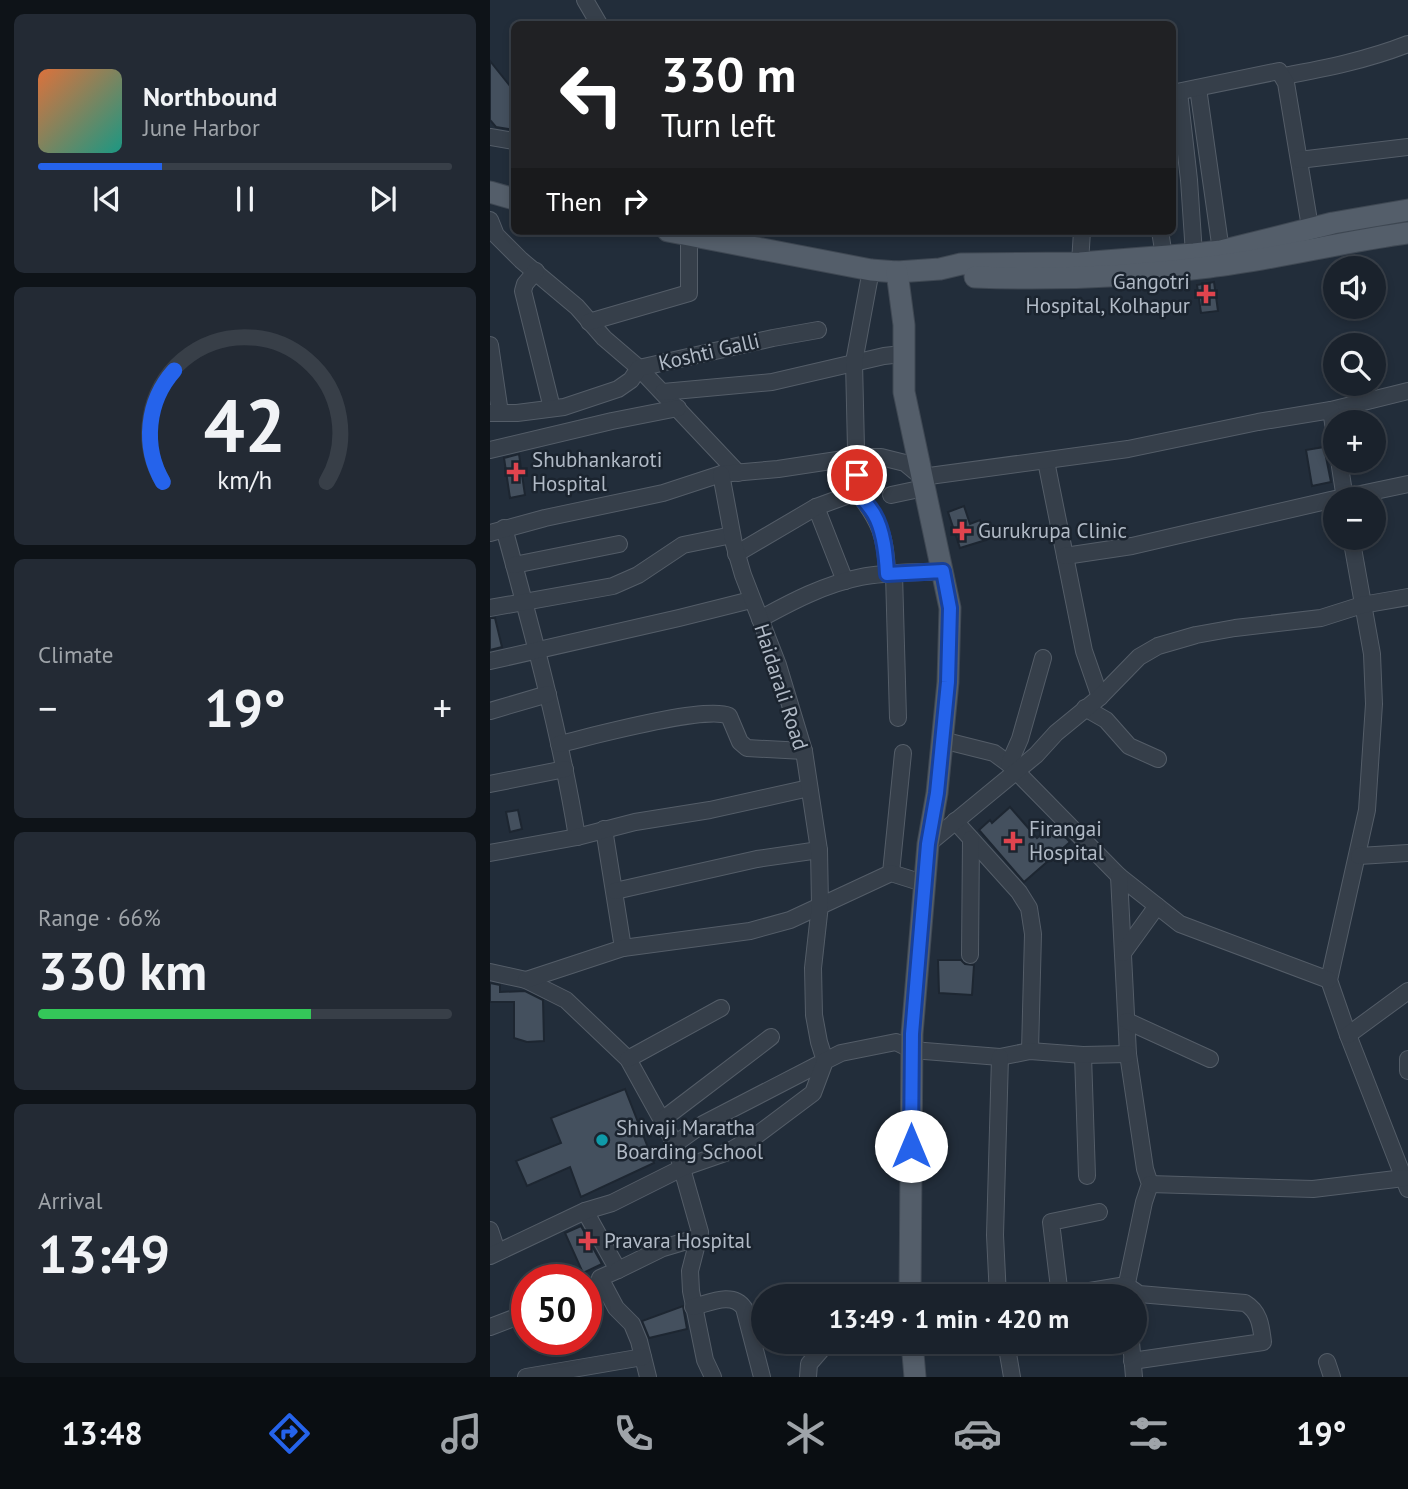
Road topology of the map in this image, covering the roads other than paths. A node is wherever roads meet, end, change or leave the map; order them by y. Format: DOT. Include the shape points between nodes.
graph roads {
  1 [pos="585,0"];
  2 [pos="597,21"];
  3 [pos="1408,44"];
  4 [pos="1284,76"];
  5 [pos="1198,88"];
  6 [pos="1176,93"];
  7 [pos="490,137"];
  8 [pos="511,140"];
  9 [pos="1408,147"];
  10 [pos="1299,160"];
  11 [pos="490,192"];
  12 [pos="511,199"];
  13 [pos="1408,210"];
  14 [pos="490,220"];
  15 [pos="1408,233"];
  16 [pos="679,235"];
  17 [pos="1082,235"];
  18 [pos="1161,235"];
  19 [pos="725,236"];
  20 [pos="1312,239"];
  21 [pos="1221,251"];
  22 [pos="1194,254"];
  23 [pos="1164,256"];
  24 [pos="1080,263"];
  25 [pos="940,269"];
  26 [pos="871,270"];
  27 [pos="536,271"];
  28 [pos="897,272"];
  29 [pos="589,321"];
  30 [pos="818,330"];
  31 [pos="490,345"];
  32 [pos="902,354"];
  33 [pos="854,362"];
  34 [pos="639,368"];
  35 [pos="1408,391"];
  36 [pos="663,392"];
  37 [pos="552,408"];
  38 [pos="678,408"];
  39 [pos="1331,410"];
  40 [pos="1323,411"];
  41 [pos="495,413"];
  42 [pos="490,450"];
  43 [pos="857,457"];
  44 [pos="1046,461"];
  45 [pos="721,474"];
  46 [pos="738,474"];
  47 [pos="923,483"];
  48 [pos="1408,484"];
  49 [pos="1386,489"];
  50 [pos="857,492"];
  51 [pos="891,495"];
  52 [pos="1323,502"];
  53 [pos="816,507"];
  54 [pos="497,530"];
  55 [pos="732,534"];
  56 [pos="619,544"];
  57 [pos="1353,550"];
  58 [pos="737,554"];
  59 [pos="1065,556"];
  60 [pos="514,565"];
  61 [pos="943,571"];
  62 [pos="890,574"];
  63 [pos="845,581"];
  64 [pos="1408,597"];
  65 [pos="751,600"];
  66 [pos="525,602"];
  67 [pos="1362,605"];
  68 [pos="490,608"];
  69 [pos="760,619"];
  70 [pos="537,650"];
  71 [pos="1043,658"];
  72 [pos="490,661"];
  73 [pos="548,694"];
  74 [pos="1100,697"];
  75 [pos="1085,708"];
  76 [pos="490,711"];
  77 [pos="898,718"];
  78 [pos="942,740"];
  79 [pos="559,744"];
  80 [pos="804,751"];
  81 [pos="903,753"];
  82 [pos="1158,759"];
  83 [pos="1012,767"];
  84 [pos="565,769"];
  85 [pos="490,784"];
  86 [pos="809,788"];
  87 [pos="956,821"];
  88 [pos="604,829"];
  89 [pos="577,837"];
  90 [pos="971,839"];
  91 [pos="928,844"];
  92 [pos="819,850"];
  93 [pos="490,853"];
  94 [pos="1408,853"];
  95 [pos="1359,856"];
  96 [pos="891,873"];
  97 [pos="1119,876"];
  98 [pos="926,884"];
  99 [pos="615,891"];
  100 [pos="820,905"];
  101 [pos="1157,906"];
  102 [pos="623,948"];
  103 [pos="1123,953"];
  104 [pos="970,955"];
  105 [pos="490,972"];
  106 [pos="526,980"];
  107 [pos="1329,980"];
  108 [pos="1408,992"];
  109 [pos="721,1007"];
  110 [pos="1127,1021"];
  111 [pos="1348,1035"];
  112 [pos="771,1037"];
  113 [pos="912,1050"];
  114 [pos="1030,1051"];
  115 [pos="1128,1054"];
  116 [pos="1083,1055"];
  117 [pos="1000,1057"];
  118 [pos="628,1059"];
  119 [pos="1210,1059"];
  120 [pos="1408,1059"];
  121 [pos="825,1061"];
  122 [pos="1408,1071"];
  123 [pos="662,1120"];
  124 [pos="675,1144"];
  125 [pos="682,1168"];
  126 [pos="1087,1176"];
  127 [pos="1150,1184"];
  128 [pos="1406,1184"];
  129 [pos="585,1211"];
  130 [pos="1100,1212"];
  131 [pos="490,1230"];
  132 [pos="700,1237"];
  133 [pos="494,1254"];
  134 [pos="618,1270"];
  135 [pos="602,1277"];
  136 [pos="910,1284"];
  137 [pos="997,1284"];
  138 [pos="1059,1284"];
  139 [pos="1128,1284"];
  140 [pos="602,1292"];
  141 [pos="1147,1295"];
  142 [pos="693,1307"];
  143 [pos="511,1319"];
  144 [pos="490,1327"];
  145 [pos="818,1354"];
  146 [pos="913,1354"];
  147 [pos="1008,1354"];
  148 [pos="642,1357"];
  149 [pos="1133,1369"];
  150 [pos="526,1377"];
  151 [pos="648,1377"];
  152 [pos="713,1377"];
  153 [pos="762,1377"];
  154 [pos="808,1377"];
  155 [pos="915,1377"];
  156 [pos="1012,1377"];
  1 -- 2 [label="street"];
  3 -- 4 [label="street" via="1351,64"];
  4 -- 5 [label="street" via="1272,71"];
  4 -- 10 [label="street"];
  5 -- 6 [label="street"];
  5 -- 21 [label="street"];
  6 -- 22 [label="street"];
  7 -- 8 [label="street"];
  9 -- 10 [label="street"];
  10 -- 20 [label="street"];
  11 -- 12 [label="main road"];
  13 -- 20 [label="main road"];
  14 -- 27 [label="street" via="496,235"];
  15 -- 20 [label="main road"];
  16 -- 29 [label="street" via="689,293"];
  17 -- 24 [label="street"];
  18 -- 23 [label="street"];
  19 -- 26 [label="main road"];
  20 -- 21 [label="main road"];
  20 -- 25 [label="main road" via="1212,267 1080,279 960,277"];
  21 -- 22 [label="main road"];
  22 -- 23 [label="main road"];
  23 -- 24 [label="main road"];
  24 -- 25 [label="main road" via="961,264"];
  25 -- 28 [label="main road"];
  26 -- 28 [label="main road"];
  26 -- 33 [label="street"];
  27 -- 29 [label="street"];
  27 -- 37 [label="street" via="523,291"];
  28 -- 32 [label="main road" via="904,325"];
  29 -- 34 [label="street"];
  30 -- 34 [label="street, Koshti Galli"];
  31 -- 41 [label="street"];
  32 -- 33 [label="street"];
  32 -- 47 [label="main road" via="904,392"];
  33 -- 36 [label="street" via="772,382"];
  33 -- 43 [label="street"];
  34 -- 36 [label="street"];
  34 -- 37 [label="street, Koshti Galli" via="618,388"];
  35 -- 39 [label="street"];
  36 -- 38 [label="street"];
  37 -- 41 [label="street, Koshti Galli"];
  38 -- 42 [label="street"];
  38 -- 46 [label="street"];
  40 -- 44 [label="street"];
  43 -- 46 [label="street"];
  43 -- 47 [label="street" via="905,463"];
  43 -- 50 [label="street"];
  44 -- 47 [label="street"];
  44 -- 59 [label="street"];
  45 -- 46 [label="street"];
  45 -- 54 [label="street" via="663,493"];
  45 -- 55 [label="street, Haidarali Road"];
  47 -- 51 [label="street"];
  47 -- 61 [label="main road"];
  48 -- 49 [label="street"];
  50 -- 53 [label="street"];
  50 -- 62 [label="street" via="875,515"];
  52 -- 59 [label="street" via="1132,546"];
  53 -- 58 [label="street"];
  53 -- 63 [label="street"];
  54 -- 60 [label="street"];
  55 -- 58 [label="street, Haidarali Road"];
  55 -- 66 [label="street" via="683,545 613,586"];
  56 -- 60 [label="street"];
  57 -- 67 [label="street"];
  58 -- 65 [label="street, Haidarali Road"];
  59 -- 74 [label="street" via="1084,651"];
  60 -- 66 [label="street"];
  61 -- 62 [label="street"];
  61 -- 78 [label="main road" via="950,608"];
  62 -- 63 [label="street"];
  62 -- 77 [label="street"];
  63 -- 69 [label="street"];
  64 -- 67 [label="street"];
  65 -- 69 [label="street, Haidarali Road"];
  65 -- 70 [label="street"];
  66 -- 68 [label="street"];
  66 -- 70 [label="street"];
  67 -- 74 [label="street" via="1321,618 1235,628 1158,646 1139,657"];
  67 -- 95 [label="street" via="1372,654 1374,704"];
  69 -- 80 [label="street, Haidarali Road"];
  70 -- 72 [label="street"];
  70 -- 73 [label="street"];
  71 -- 83 [label="street"];
  73 -- 76 [label="street"];
  73 -- 79 [label="street"];
  74 -- 75 [label="street"];
  75 -- 82 [label="street" via="1106,720 1129,746"];
  75 -- 83 [label="street" via="1036,755"];
  78 -- 83 [label="street" via="994,753"];
  78 -- 91 [label="main road"];
  79 -- 80 [label="street" via="721,713 732,720 747,748"];
  79 -- 84 [label="street"];
  80 -- 86 [label="street, Haidarali Road"];
  81 -- 96 [label="street"];
  83 -- 87 [label="street"];
  83 -- 97 [label="street"];
  84 -- 85 [label="street"];
  84 -- 89 [label="street"];
  86 -- 88 [label="street"];
  86 -- 92 [label="street, Haidarali Road"];
  87 -- 90 [label="street"];
  87 -- 91 [label="street"];
  88 -- 89 [label="street"];
  88 -- 99 [label="street"];
  89 -- 93 [label="street"];
  90 -- 104 [label="street"];
  90 -- 114 [label="street" via="1028,908 1033,934"];
  91 -- 98 [label="main road"];
  92 -- 99 [label="street"];
  92 -- 100 [label="street, Haidarali Road"];
  94 -- 95 [label="street"];
  95 -- 107 [label="street"];
  96 -- 98 [label="street"];
  96 -- 100 [label="street"];
  97 -- 101 [label="street"];
  97 -- 103 [label="street"];
  98 -- 113 [label="main road"];
  99 -- 102 [label="street"];
  100 -- 102 [label="street" via="790,920 750,931"];
  100 -- 121 [label="street, Haidarali Road" via="814,1015"];
  101 -- 103 [label="street"];
  101 -- 107 [label="street" via="1180,924"];
  102 -- 106 [label="street"];
  103 -- 110 [label="street"];
  105 -- 106 [label="street"];
  106 -- 118 [label="street" via="566,1000"];
  107 -- 111 [label="street"];
  108 -- 111 [label="street"];
  109 -- 118 [label="street"];
  110 -- 115 [label="street"];
  110 -- 119 [label="street"];
  111 -- 128 [label="street"];
  112 -- 123 [label="street"];
  113 -- 117 [label="street"];
  113 -- 121 [label="street" via="896,1042 841,1053"];
  113 -- 136 [label="main road"];
  114 -- 116 [label="street"];
  114 -- 117 [label="street"];
  115 -- 116 [label="street"];
  115 -- 127 [label="street"];
  116 -- 126 [label="street"];
  117 -- 137 [label="street"];
  118 -- 123 [label="street"];
  120 -- 122 [label="street"];
  121 -- 124 [label="street" via="703,1124"];
  121 -- 125 [label="street" via="813,1093 757,1135"];
  123 -- 124 [label="street"];
  124 -- 125 [label="street"];
  125 -- 129 [label="street" via="612,1203"];
  125 -- 132 [label="street"];
  127 -- 128 [label="street" via="1314,1189"];
  127 -- 139 [label="street"];
  129 -- 133 [label="street"];
  129 -- 134 [label="street"];
  130 -- 138 [label="street" via="1051,1222"];
  131 -- 133 [label="street"];
  132 -- 134 [label="street" via="663,1248"];
  132 -- 142 [label="street" via="690,1271"];
  134 -- 135 [label="street"];
  140 -- 148 [label="street" via="632,1324"];
  141 -- 149 [label="street" via="1245,1303 1254,1308 1263,1342"];
  142 -- 152 [label="street"];
  142 -- 153 [label="street" via="722,1299 740,1301"];
  143 -- 144 [label="street"];
  145 -- 154 [label="street" via="809,1364"];
  146 -- 155 [label="main road"];
  147 -- 156 [label="street"];
  148 -- 150 [label="street"];
  148 -- 151 [label="street"];
}
